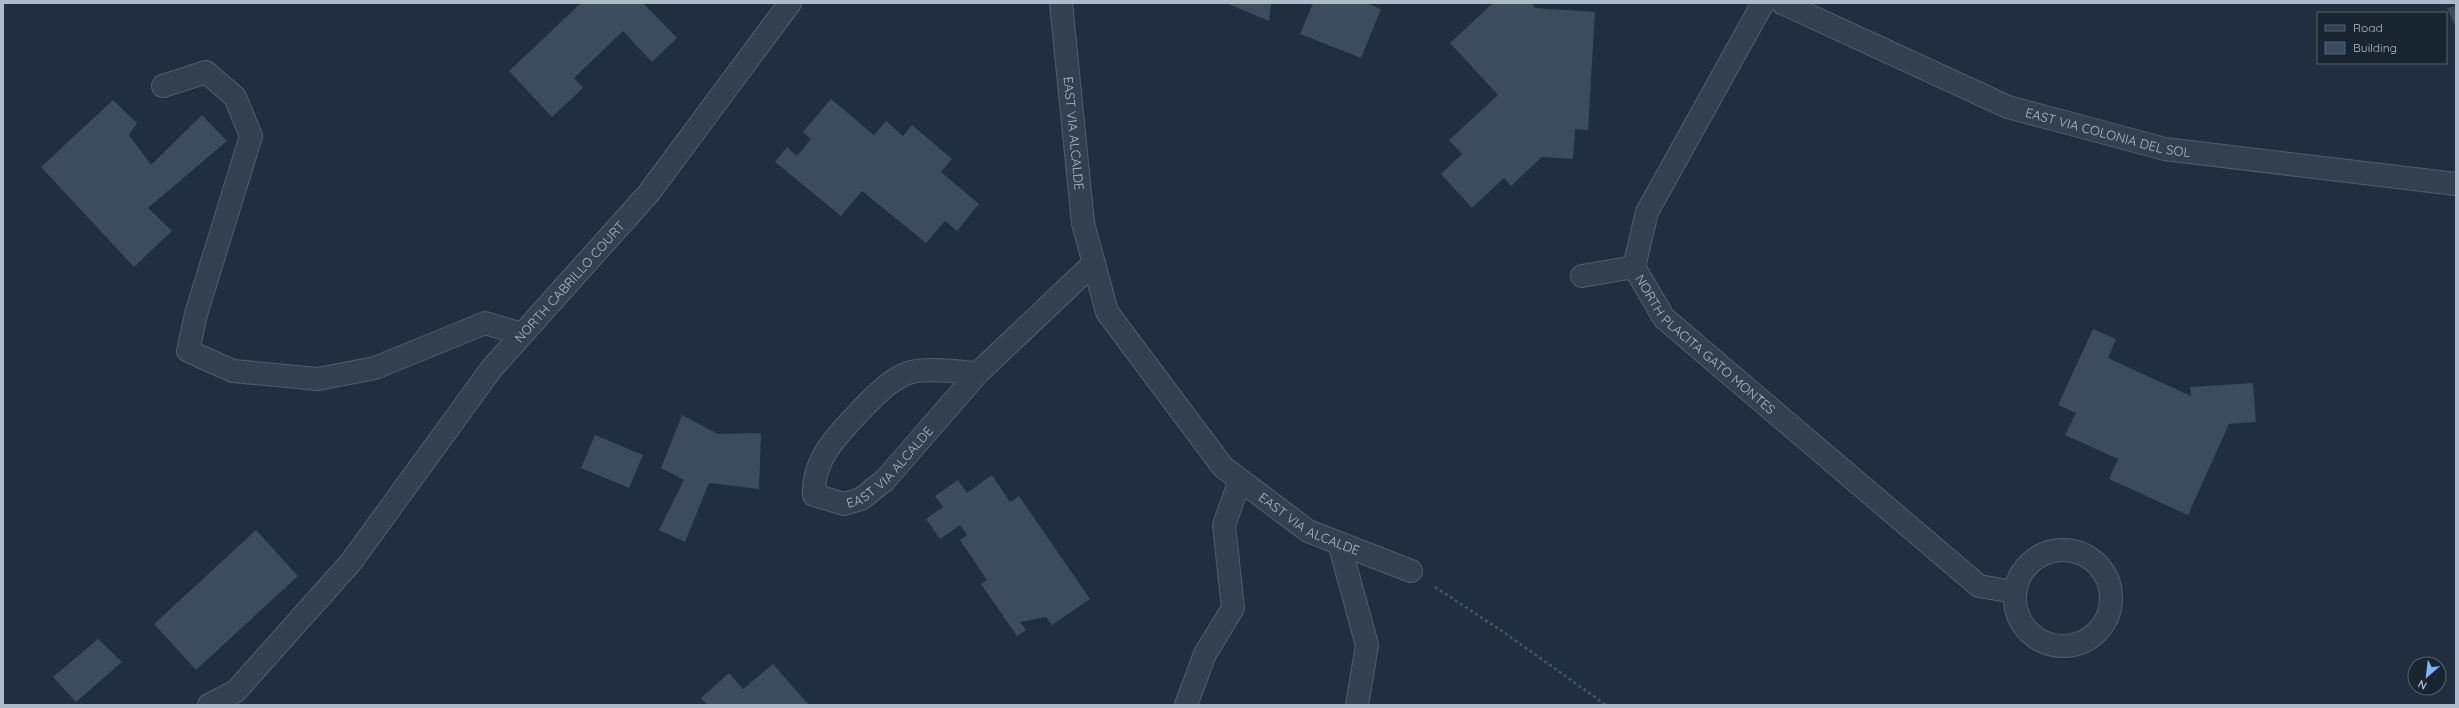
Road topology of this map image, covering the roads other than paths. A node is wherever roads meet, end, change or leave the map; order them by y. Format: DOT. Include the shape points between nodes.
graph roads {
  1 [pos="790,3"];
  2 [pos="1061,3"];
  3 [pos="1762,3"];
  4 [pos="1782,3"];
  5 [pos="163,86"];
  6 [pos="2456,184"];
  7 [pos="1094,263"];
  8 [pos="1634,268"];
  9 [pos="1582,276"];
  10 [pos="522,334"];
  11 [pos="978,373"];
  12 [pos="1240,480"];
  13 [pos="1339,543"];
  14 [pos="1411,571"];
  15 [pos="2014,592"];
  16 [pos="209,705"];
  17 [pos="1186,705"];
  18 [pos="1358,705"];
  1 -- 10 [label="street, NORTH CABRILLO COURT" via="648,194"];
  2 -- 7 [label="street, EAST VIA ALCALDE" via="1083,223"];
  3 -- 8 [label="street, NORTH PLACITA GATO MONTES" via="1646,212"];
  4 -- 6 [label="street, EAST VIA COLONIA DEL SOL" via="2008,107 2165,149"];
  5 -- 10 [label="street" via="206,72 235,98 251,136 196,314 188,350 234,371 318,379 375,368 485,323"];
  7 -- 11 [label="street, EAST VIA ALCALDE"];
  7 -- 12 [label="street, EAST VIA ALCALDE" via="1107,312 1224,467"];
  8 -- 9 [label="street"];
  8 -- 15 [label="street, NORTH PLACITA GATO MONTES" via="1664,318 1979,586"];
  10 -- 16 [label="street, NORTH CABRILLO COURT" via="492,368 351,562 236,691"];
  11 -- 11 [label="street, EAST VIA ALCALDE" via="909,373 889,383 835,436 817,468 813,483 814,495 844,504 861,499 885,480"];
  12 -- 13 [label="street, EAST VIA ALCALDE" via="1308,531"];
  12 -- 17 [label="street" via="1224,525 1233,608 1205,654"];
  13 -- 14 [label="street, EAST VIA ALCALDE"];
  13 -- 18 [label="street" via="1367,645"];
  15 -- 15 [label="street" via="2015,609 2022,625 2034,637 2049,644 2066,647 2082,643 2096,634 2106,620 2111,605 2108,582 2096,563 2084,554 2068,550 2053,550 2026,565"];
}
